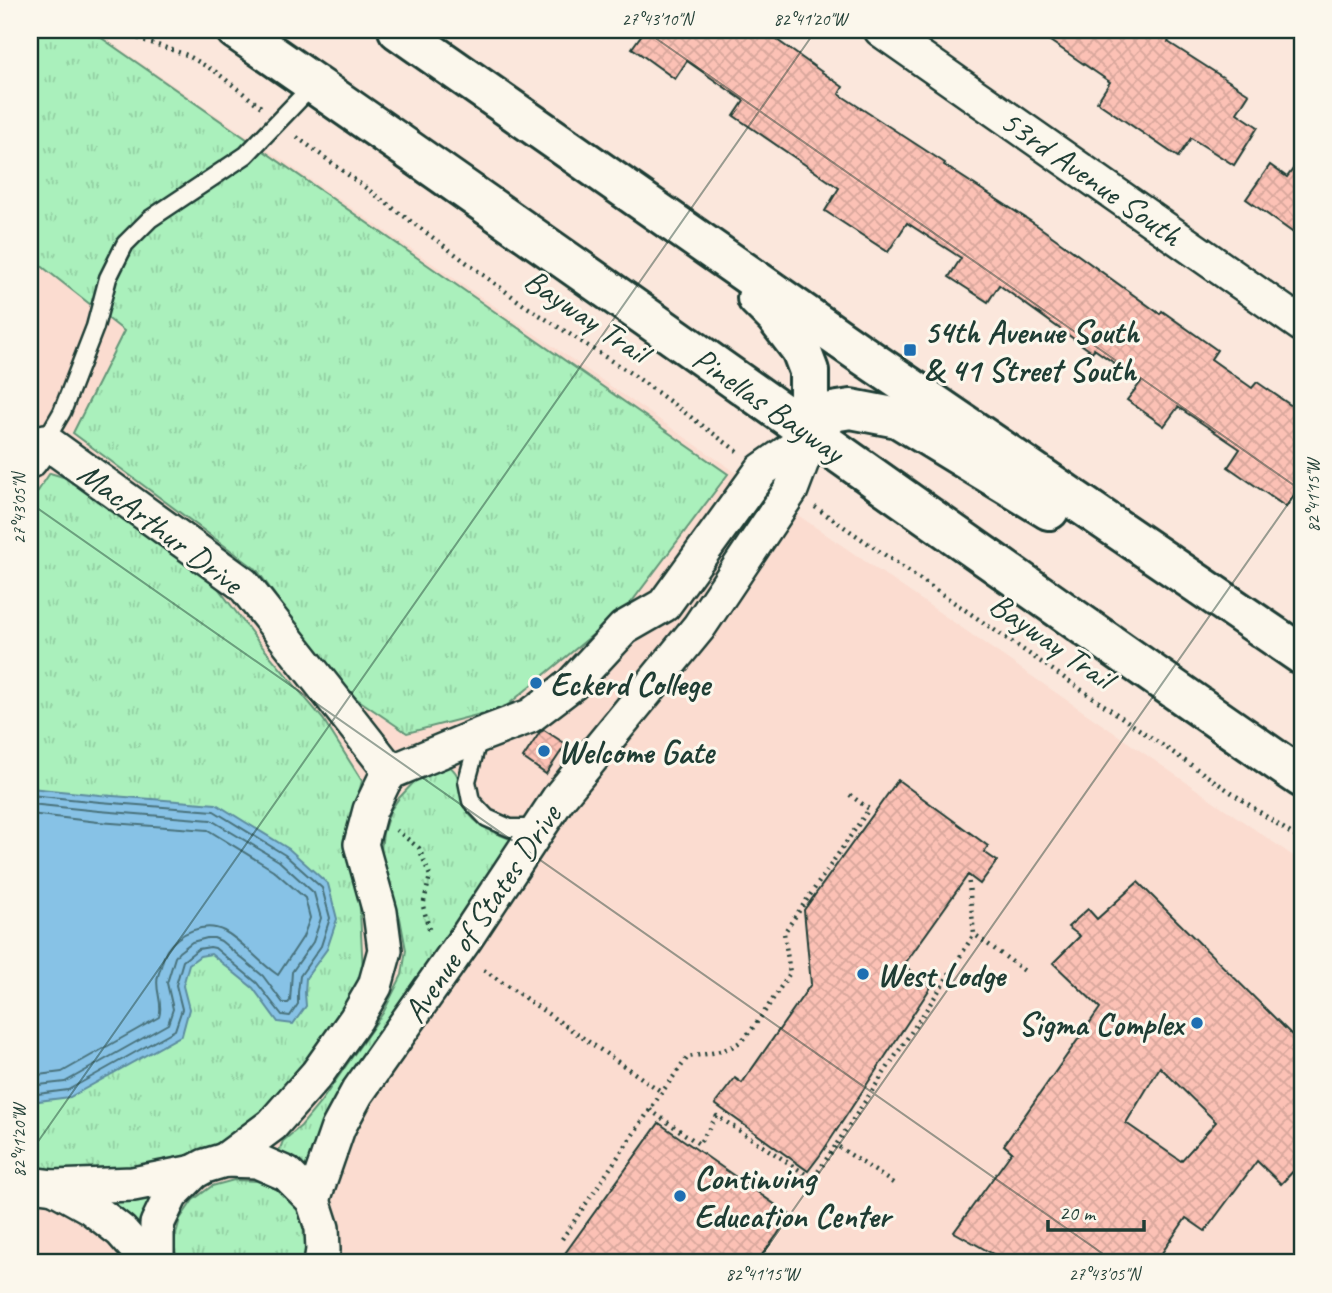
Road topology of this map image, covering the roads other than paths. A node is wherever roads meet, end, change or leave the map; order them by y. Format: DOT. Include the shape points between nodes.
graph roads {
  1 [pos="236,30"];
  2 [pos="398,30"];
  3 [pos="881,30"];
  4 [pos="314,84"];
  5 [pos="696,238"];
  6 [pos="1302,325"];
  7 [pos="812,435"];
  8 [pos="38,451"];
  9 [pos="1216,596"];
  10 [pos="1302,655"];
  11 [pos="480,735"];
  12 [pos="391,772"];
  13 [pos="1302,778"];
  14 [pos="539,828"];
  15 [pos="225,1160"];
  16 [pos="194,1172"];
  17 [pos="42,1186"];
  18 [pos="313,1200"];
  19 [pos="324,1259"];
  20 [pos="149,1263"];
  21 [pos="159,1263"];
  1 -- 4 [label="main road, Pinellas Bayway"];
  2 -- 5 [label="main road"];
  3 -- 6 [label="street, 53rd Avenue South"];
  4 -- 7 [label="main road, Pinellas Bayway"];
  4 -- 8 [label="lane" via="246,155 150,219 125,244 108,278 95,327 62,412"];
  5 -- 7 [label="main road" via="775,316 801,350 809,371"];
  5 -- 9 [label="main road"];
  7 -- 9 [label="main road" via="832,412 851,410 898,418 1107,546"];
  7 -- 11 [label="street" via="762,470 664,605 624,628 572,684 530,716"];
  7 -- 13 [label="main road, Pinellas Bayway"];
  7 -- 14 [label="street, Avenue of States Drive" via="791,489 699,627"];
  8 -- 12 [label="street, MacArthur Drive" via="243,584"];
  9 -- 10 [label="main road"];
  11 -- 12 [label="street"];
  11 -- 14 [label="lane" via="467,781 471,801 487,818 510,828"];
  12 -- 15 [label="street, Avenue of States Drive" via="370,810 361,844 380,912 385,950 375,986 317,1074 272,1125"];
  14 -- 18 [label="street, Avenue of States Drive" via="357,1093 338,1128"];
  15 -- 16 [label="street"];
  15 -- 18 [label="street" via="257,1161 287,1174"];
  16 -- 17 [label="street" via="133,1184"];
  16 -- 21 [label="street" via="171,1195 158,1224"];
  17 -- 20 [label="street" via="90,1207 121,1231"];
  18 -- 19 [label="street" via="322,1228"];
}
